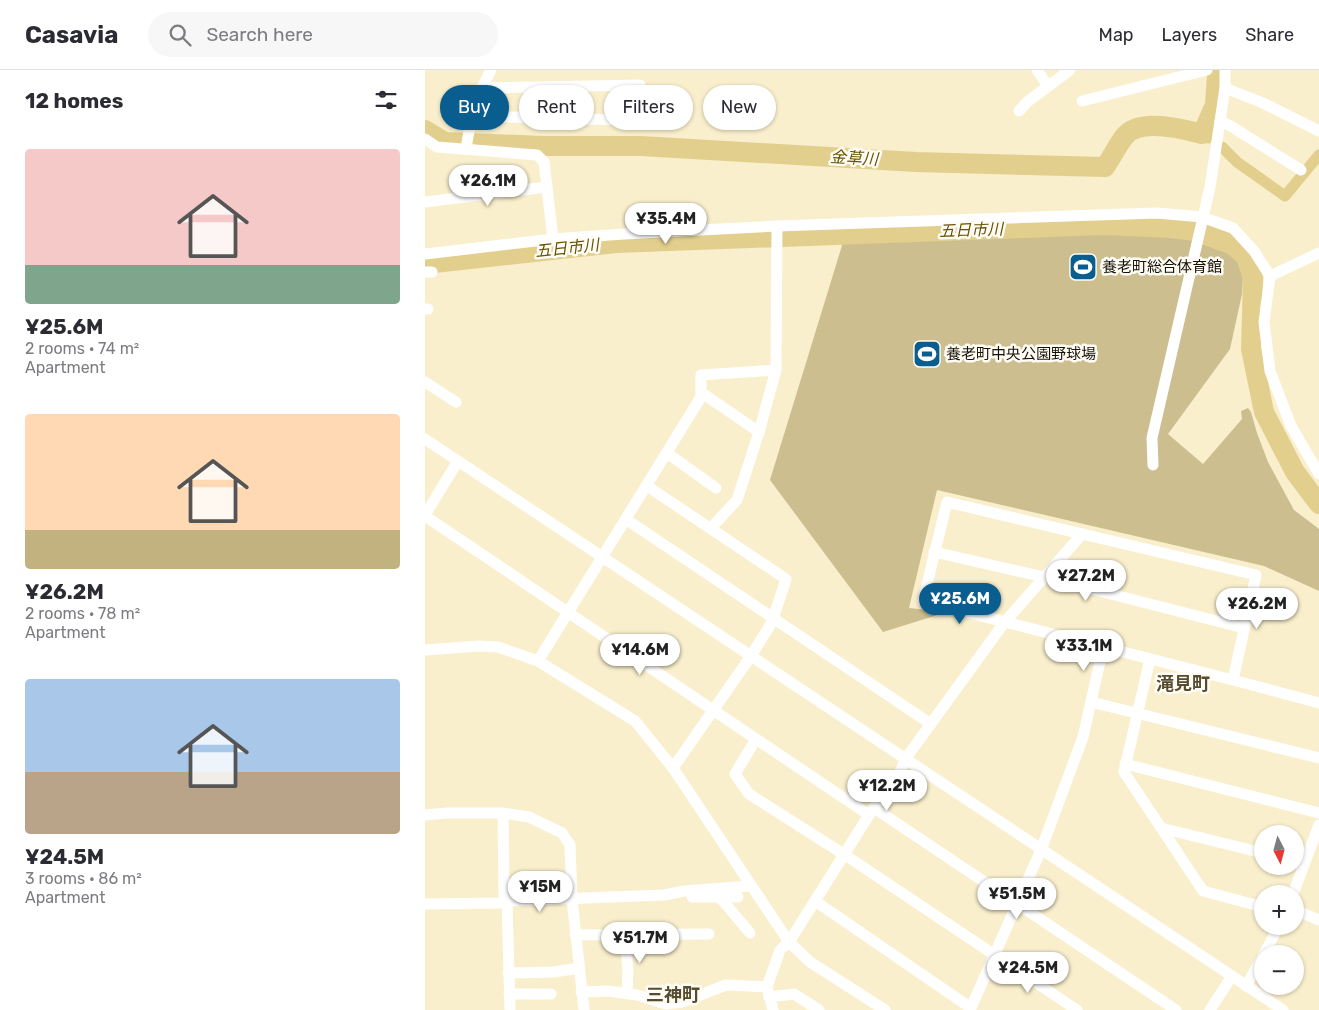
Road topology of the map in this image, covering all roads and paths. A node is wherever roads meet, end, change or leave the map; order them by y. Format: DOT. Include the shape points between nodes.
graph roads {
  1 [pos="491,70"];
  2 [pos="1037,70"];
  3 [pos="1070,70"];
  4 [pos="1207,70"];
  5 [pos="1225,70"];
  6 [pos="483,85"];
  7 [pos="604,86"];
  8 [pos="1048,86"];
  9 [pos="509,87"];
  10 [pos="1225,88"];
  11 [pos="1082,101"];
  12 [pos="1019,111"];
  13 [pos="509,117"];
  14 [pos="604,119"];
  15 [pos="1220,121"];
  16 [pos="468,130"];
  17 [pos="1319,131"];
  18 [pos="425,139"];
  19 [pos="466,144"];
  20 [pos="1301,170"];
  21 [pos="547,187"];
  22 [pos="425,202"];
  23 [pos="1202,217"];
  24 [pos="777,226"];
  25 [pos="553,239"];
  26 [pos="1319,253"];
  27 [pos="425,254"];
  28 [pos="1270,276"];
  29 [pos="776,370"];
  30 [pos="425,382"];
  31 [pos="701,395"];
  32 [pos="456,402"];
  33 [pos="759,432"];
  34 [pos="425,439"];
  35 [pos="667,453"];
  36 [pos="458,461"];
  37 [pos="1153,466"];
  38 [pos="1319,474"];
  39 [pos="647,486"];
  40 [pos="716,488"];
  41 [pos="425,516"];
  42 [pos="627,520"];
  43 [pos="711,528"];
  44 [pos="1082,534"];
  45 [pos="934,552"];
  46 [pos="603,557"];
  47 [pos="1044,577"];
  48 [pos="569,612"];
  49 [pos="773,618"];
  50 [pos="1004,623"];
  51 [pos="1244,628"];
  52 [pos="1103,648"];
  53 [pos="425,650"];
  54 [pos="751,656"];
  55 [pos="1150,659"];
  56 [pos="538,662"];
  57 [pos="1233,680"];
  58 [pos="1091,702"];
  59 [pos="1319,703"];
  60 [pos="713,710"];
  61 [pos="1138,713"];
  62 [pos="931,724"];
  63 [pos="756,740"];
  64 [pos="906,758"];
  65 [pos="1319,758"];
  66 [pos="1125,764"];
  67 [pos="673,768"];
  68 [pos="872,811"];
  69 [pos="503,813"];
  70 [pos="1319,813"];
  71 [pos="425,815"];
  72 [pos="1319,825"];
  73 [pos="1161,828"];
  74 [pos="1041,850"];
  75 [pos="1254,851"];
  76 [pos="845,855"];
  77 [pos="1304,856"];
  78 [pos="1304,860"];
  79 [pos="1319,861"];
  80 [pos="750,886"];
  81 [pos="675,893"];
  82 [pos="718,897"];
  83 [pos="738,897"];
  84 [pos="571,899"];
  85 [pos="507,901"];
  86 [pos="815,901"];
  87 [pos="425,904"];
  88 [pos="1017,904"];
  89 [pos="1254,905"];
  90 [pos="1304,914"];
  91 [pos="1319,920"];
  92 [pos="750,933"];
  93 [pos="709,934"];
  94 [pos="625,935"];
  95 [pos="575,936"];
  96 [pos="789,942"];
  97 [pos="994,956"];
  98 [pos="579,968"];
  99 [pos="1254,971"];
  100 [pos="508,973"];
  101 [pos="1232,976"];
  102 [pos="1246,986"];
  103 [pos="581,992"];
  104 [pos="768,992"];
  105 [pos="627,993"];
  106 [pos="509,994"];
  107 [pos="551,994"];
  108 [pos="677,1006"];
  109 [pos="970,1009"];
  110 [pos="510,1010"];
  111 [pos="584,1010"];
  112 [pos="773,1010"];
  113 [pos="819,1010"];
  114 [pos="885,1010"];
  115 [pos="1077,1010"];
  116 [pos="1176,1010"];
  117 [pos="1210,1010"];
  118 [pos="1283,1010"];
  1 -- 6 [label="street"];
  2 -- 8 [label="street"];
  3 -- 8 [label="street"];
  4 -- 11 [label="street"];
  5 -- 10 [label="street"];
  7 -- 9 [label="street"];
  8 -- 12 [label="street"];
  10 -- 15 [label="street"];
  10 -- 17 [label="street"];
  13 -- 14 [label="street"];
  15 -- 20 [label="street"];
  15 -- 23 [label="street"];
  16 -- 19 [label="street"];
  18 -- 19 [label="street" via="437,147"];
  19 -- 21 [label="street" via="537,155 544,162"];
  21 -- 22 [label="street"];
  21 -- 25 [label="street"];
  23 -- 24 [label="street" via="1157,213"];
  23 -- 28 [label="street" via="1233,228 1254,251"];
  23 -- 37 [label="street" via="1152,438"];
  24 -- 25 [label="street"];
  24 -- 29 [label="street"];
  25 -- 27 [label="street"];
  26 -- 28 [label="street"];
  28 -- 38 [label="street" via="1264,322 1270,371 1291,426"];
  29 -- 31 [label="street" via="701,375"];
  29 -- 33 [label="street"];
  30 -- 32 [label="street"];
  31 -- 33 [label="street"];
  31 -- 35 [label="street"];
  33 -- 43 [label="street" via="737,500"];
  34 -- 36 [label="street"];
  35 -- 39 [label="street"];
  35 -- 40 [label="street"];
  36 -- 41 [label="street"];
  36 -- 46 [label="street"];
  39 -- 42 [label="street"];
  39 -- 43 [label="street"];
  41 -- 48 [label="street"];
  42 -- 46 [label="street"];
  42 -- 49 [label="street"];
  43 -- 49 [label="street" via="786,579"];
  44 -- 45 [label="street" via="947,502"];
  44 -- 47 [label="street"];
  44 -- 51 [label="street" via="1256,575"];
  45 -- 47 [label="street"];
  45 -- 50 [label="street" via="923,601"];
  46 -- 48 [label="street"];
  46 -- 54 [label="street"];
  47 -- 50 [label="street"];
  47 -- 51 [label="street"];
  48 -- 56 [label="street"];
  48 -- 60 [label="street"];
  49 -- 54 [label="street"];
  49 -- 62 [label="street"];
  50 -- 52 [label="street"];
  50 -- 62 [label="street"];
  51 -- 57 [label="street"];
  52 -- 55 [label="street"];
  52 -- 58 [label="street"];
  53 -- 56 [label="street" via="498,647"];
  54 -- 60 [label="street"];
  54 -- 64 [label="street"];
  55 -- 57 [label="street"];
  55 -- 61 [label="street"];
  56 -- 67 [label="street" via="635,721"];
  57 -- 59 [label="street"];
  58 -- 61 [label="street"];
  58 -- 74 [label="street" via="1083,737"];
  60 -- 63 [label="street"];
  60 -- 67 [label="street"];
  61 -- 65 [label="street"];
  61 -- 66 [label="street"];
  62 -- 64 [label="street"];
  63 -- 68 [label="street"];
  63 -- 76 [label="street" via="735,774 749,794"];
  64 -- 68 [label="street"];
  64 -- 74 [label="street"];
  66 -- 70 [label="street"];
  66 -- 73 [label="street" via="1124,772"];
  67 -- 80 [label="street"];
  68 -- 76 [label="street"];
  68 -- 88 [label="street"];
  69 -- 71 [label="street"];
  69 -- 84 [label="street" via="529,817 562,833 570,845"];
  69 -- 85 [label="street" via="504,897"];
  72 -- 77 [label="street"];
  73 -- 75 [label="street"];
  73 -- 89 [label="street" via="1203,891"];
  74 -- 88 [label="street"];
  74 -- 101 [label="street"];
  76 -- 86 [label="street"];
  76 -- 97 [label="street"];
  78 -- 79 [label="street"];
  80 -- 81 [label="street"];
  80 -- 96 [label="street"];
  81 -- 82 [label="street" via="682,897"];
  81 -- 84 [label="street"];
  82 -- 83 [label="street"];
  82 -- 92 [label="street"];
  84 -- 85 [label="street"];
  84 -- 95 [label="street"];
  85 -- 87 [label="street"];
  85 -- 100 [label="street"];
  86 -- 96 [label="street"];
  86 -- 109 [label="street"];
  88 -- 97 [label="street"];
  88 -- 116 [label="street"];
  90 -- 91 [label="street"];
  93 -- 94 [label="street"];
  94 -- 95 [label="street"];
  94 -- 105 [label="street"];
  95 -- 98 [label="street"];
  96 -- 104 [label="street" via="780,950"];
  96 -- 114 [label="street" via="810,962"];
  97 -- 109 [label="street"];
  97 -- 115 [label="street"];
  98 -- 100 [label="street"];
  98 -- 103 [label="street"];
  99 -- 102 [label="street"];
  100 -- 106 [label="street"];
  101 -- 102 [label="street"];
  101 -- 117 [label="street"];
  102 -- 118 [label="street"];
  103 -- 105 [label="street"];
  103 -- 111 [label="street"];
  104 -- 108 [label="street" via="726,985"];
  104 -- 112 [label="street"];
  104 -- 113 [label="street" via="794,994"];
  105 -- 108 [label="street"];
  106 -- 107 [label="street"];
  106 -- 110 [label="street"];
}
